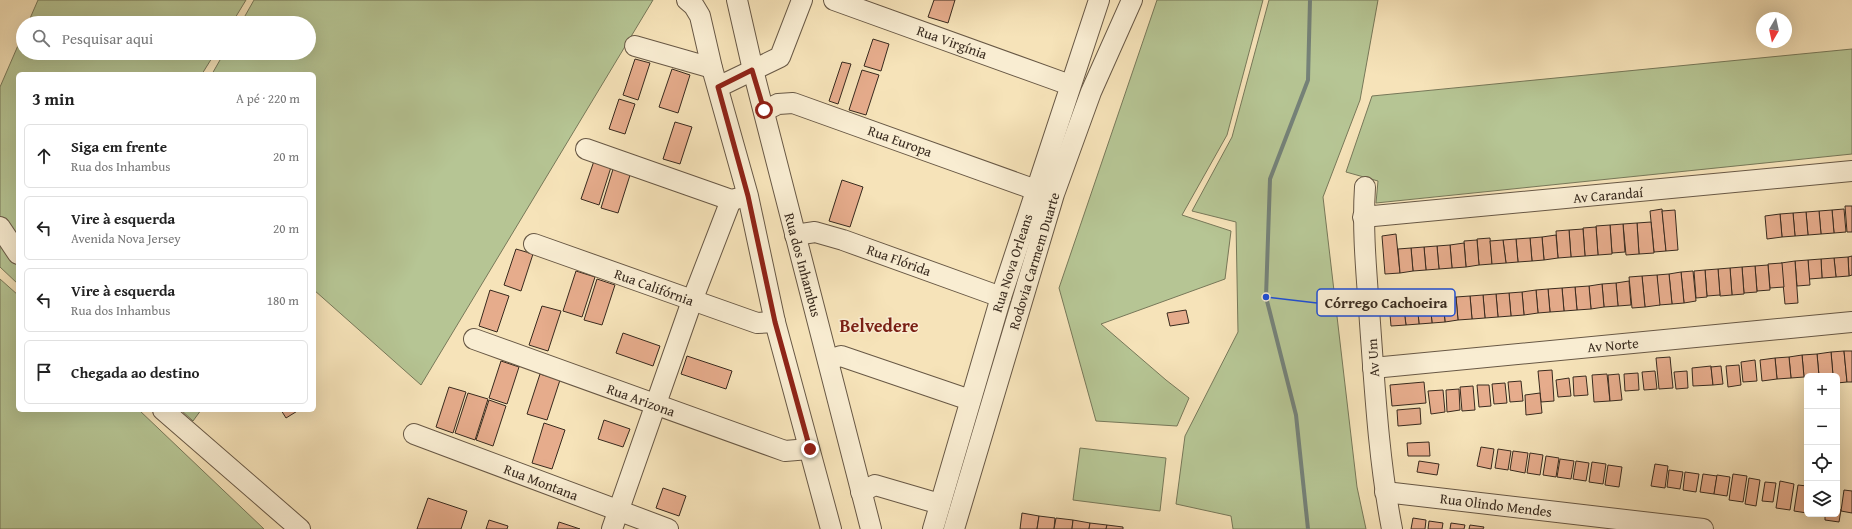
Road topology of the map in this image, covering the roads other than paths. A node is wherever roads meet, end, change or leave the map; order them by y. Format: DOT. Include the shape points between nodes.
graph roads {
  1 [pos="687,0"];
  2 [pos="737,0"];
  3 [pos="802,0"];
  4 [pos="834,0"];
  5 [pos="1099,0"];
  6 [pos="1132,0"];
  7 [pos="635,46"];
  8 [pos="712,68"];
  9 [pos="752,70"];
  10 [pos="1070,85"];
  11 [pos="718,87"];
  12 [pos="764,110"];
  13 [pos="586,149"];
  14 [pos="1852,171"];
  15 [pos="1365,187"];
  16 [pos="1036,190"];
  17 [pos="740,198"];
  18 [pos="1363,217"];
  19 [pos="0,227"];
  20 [pos="795,236"];
  21 [pos="534,244"];
  22 [pos="16,251"];
  23 [pos="1001,297"];
  24 [pos="692,301"];
  25 [pos="775,322"];
  26 [pos="1852,322"];
  27 [pos="474,340"];
  28 [pos="828,360"];
  29 [pos="1373,368"];
  30 [pos="970,400"];
  31 [pos="656,406"];
  32 [pos="165,412"];
  33 [pos="414,434"];
  34 [pos="810,449"];
  35 [pos="861,492"];
  36 [pos="1385,492"];
  37 [pos="940,504"];
  38 [pos="615,520"];
  39 [pos="300,529"];
  40 [pos="668,529"];
  41 [pos="831,529"];
  42 [pos="871,529"];
  43 [pos="933,529"];
  44 [pos="954,529"];
  45 [pos="1392,529"];
  46 [pos="1703,529"];
  1 -- 8 [label="street" via="700,16"];
  2 -- 9 [label="street, Rua dos Inhambus"];
  3 -- 9 [label="street" via="780,57"];
  4 -- 10 [label="street, Rua Virgínia"];
  5 -- 10 [label="street, Rua Nova Orleans"];
  6 -- 44 [label="street, Rodovia Carmem Duarte" via="1091,92 1054,194"];
  7 -- 8 [label="street"];
  8 -- 11 [label="street"];
  9 -- 11 [label="street"];
  9 -- 12 [label="street, Rua dos Inhambus"];
  10 -- 16 [label="street, Rua Nova Orleans"];
  11 -- 17 [label="street"];
  12 -- 16 [label="street, Rua Europa" via="778,104 793,103"];
  12 -- 20 [label="street, Rua dos Inhambus"];
  13 -- 17 [label="street"];
  14 -- 18 [label="street, Av Carandaí"];
  15 -- 18 [label="street, Av Um"];
  16 -- 23 [label="street, Rua Nova Orleans"];
  17 -- 24 [label="street"];
  17 -- 25 [label="street"];
  18 -- 29 [label="street, Av Um"];
  19 -- 22 [label="street"];
  20 -- 23 [label="street, Rua Flórida" via="816,232"];
  20 -- 28 [label="street, Rua dos Inhambus"];
  21 -- 24 [label="street, Rua Califórnia"];
  23 -- 30 [label="street, Rua Nova Orleans"];
  24 -- 25 [label="street, Rua Califórnia" via="757,323"];
  24 -- 31 [label="street"];
  25 -- 34 [label="street"];
  26 -- 29 [label="street, Av Norte"];
  27 -- 31 [label="street, Rua Arizona"];
  28 -- 30 [label="street" via="841,356"];
  28 -- 35 [label="street, Rua dos Inhambus"];
  29 -- 36 [label="street, Av Um"];
  30 -- 37 [label="street, Rua Nova Orleans"];
  31 -- 34 [label="street, Rua Arizona" via="785,451"];
  31 -- 38 [label="street"];
  32 -- 39 [label="street"];
  33 -- 38 [label="street, Rua Montana"];
  34 -- 41 [label="street"];
  35 -- 37 [label="street" via="875,485"];
  35 -- 42 [label="street, Rua dos Inhambus"];
  36 -- 45 [label="street, Av Um"];
  36 -- 46 [label="street, Rua Olindo Mendes"];
  37 -- 43 [label="street, Rua Nova Orleans"];
  38 -- 40 [label="street, Rua Montana"];
}
